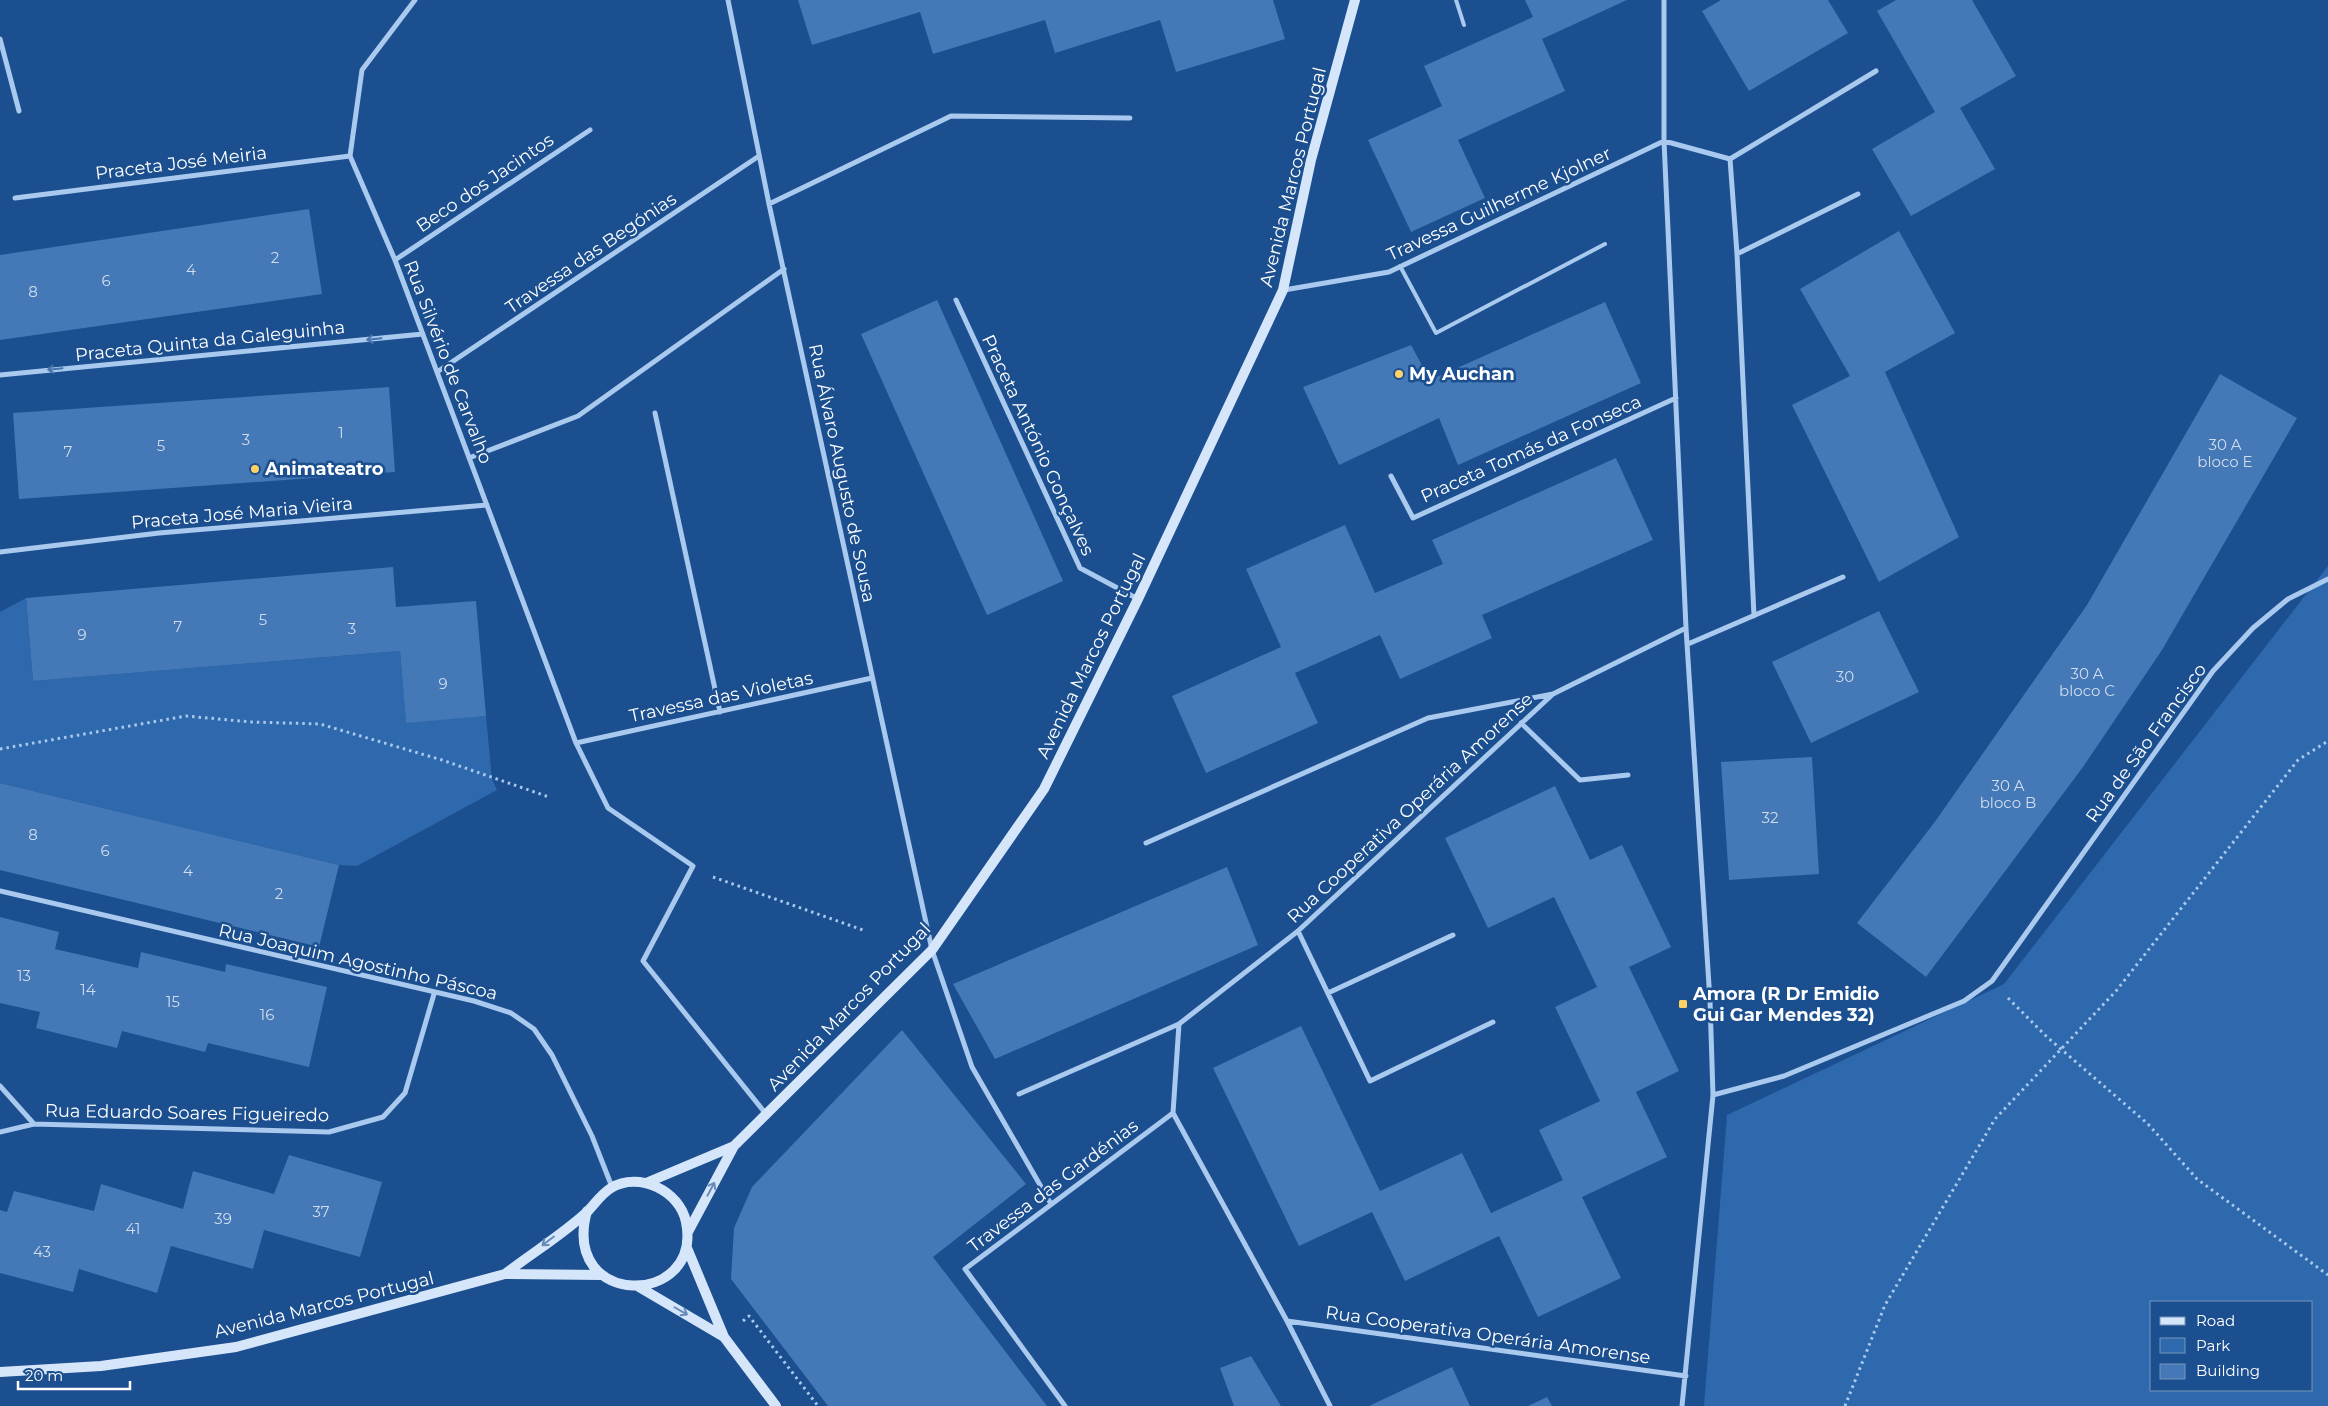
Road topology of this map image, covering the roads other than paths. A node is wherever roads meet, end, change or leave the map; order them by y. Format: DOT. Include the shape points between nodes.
graph roads {
  1 [pos="415,0"];
  2 [pos="728,0"];
  3 [pos="1356,0"];
  4 [pos="1456,0"];
  5 [pos="1664,0"];
  6 [pos="1464,25"];
  7 [pos="0,39"];
  8 [pos="1876,71"];
  9 [pos="18,111"];
  10 [pos="1130,118"];
  11 [pos="590,130"];
  12 [pos="1664,141"];
  13 [pos="350,156"];
  14 [pos="759,156"];
  15 [pos="1730,159"];
  16 [pos="1858,194"];
  17 [pos="15,198"];
  18 [pos="769,204"];
  19 [pos="1605,244"];
  20 [pos="1737,254"];
  21 [pos="395,260"];
  22 [pos="1400,266"];
  23 [pos="784,269"];
  24 [pos="1283,290"];
  25 [pos="956,300"];
  26 [pos="422,334"];
  27 [pos="437,372"];
  28 [pos="0,375"];
  29 [pos="1676,398"];
  30 [pos="655,413"];
  31 [pos="469,458"];
  32 [pos="1391,476"];
  33 [pos="486,504"];
  34 [pos="0,552"];
  35 [pos="1843,577"];
  36 [pos="2328,579"];
  37 [pos="1138,599"];
  38 [pos="1754,616"];
  39 [pos="1686,628"];
  40 [pos="1688,644"];
  41 [pos="872,678"];
  42 [pos="1553,694"];
  43 [pos="720,712"];
  44 [pos="1521,724"];
  45 [pos="576,744"];
  46 [pos="1628,775"];
  47 [pos="1146,843"];
  48 [pos="0,892"];
  49 [pos="1298,931"];
  50 [pos="1453,934"];
  51 [pos="932,950"];
  52 [pos="1328,993"];
  53 [pos="434,994"];
  54 [pos="1493,1022"];
  55 [pos="1179,1024"];
  56 [pos="0,1086"];
  57 [pos="1019,1094"];
  58 [pos="1713,1094"];
  59 [pos="1173,1113"];
  60 [pos="766,1114"];
  61 [pos="34,1124"];
  62 [pos="0,1132"];
  63 [pos="734,1146"];
  64 [pos="646,1183"];
  65 [pos="612,1187"];
  66 [pos="1051,1204"];
  67 [pos="587,1212"];
  68 [pos="688,1232"];
  69 [pos="687,1248"];
  70 [pos="505,1274"];
  71 [pos="602,1275"];
  72 [pos="639,1287"];
  73 [pos="1287,1320"];
  74 [pos="724,1336"];
  75 [pos="0,1372"];
  76 [pos="1686,1376"];
  77 [pos="776,1406"];
  78 [pos="1065,1406"];
  79 [pos="1330,1406"];
  80 [pos="1682,1406"];
  1 -- 13 [label="street" via="362,70"];
  2 -- 14 [label="street, Rua Álvaro Augusto de Sousa"];
  3 -- 24 [label="main road, Avenida Marcos Portugal" via="1311,160"];
  4 -- 6 [label="lane"];
  5 -- 12 [label="street"];
  7 -- 9 [label="street"];
  8 -- 15 [label="street"];
  10 -- 18 [label="street" via="951,116"];
  11 -- 21 [label="street, Beco dos Jacintos"];
  12 -- 15 [label="street"];
  12 -- 22 [label="street, Travessa Guilherme Kjolner"];
  12 -- 29 [label="street"];
  13 -- 17 [label="street, Praceta José Meiria"];
  13 -- 21 [label="street, Rua Silvério de Carvalho"];
  14 -- 18 [label="street, Rua Álvaro Augusto de Sousa"];
  14 -- 27 [label="street, Travessa das Begónias"];
  15 -- 20 [label="street"];
  16 -- 20 [label="street"];
  18 -- 23 [label="street, Rua Álvaro Augusto de Sousa"];
  19 -- 22 [label="lane" via="1436,333"];
  20 -- 38 [label="street"];
  21 -- 26 [label="street, Rua Silvério de Carvalho"];
  22 -- 24 [label="street, Travessa Guilherme Kjolner" via="1389,272"];
  23 -- 31 [label="street" via="578,416"];
  23 -- 41 [label="street, Rua Álvaro Augusto de Sousa"];
  24 -- 37 [label="main road, Avenida Marcos Portugal"];
  25 -- 37 [label="street, Praceta António Gonçalves" via="1080,568"];
  26 -- 27 [label="street, Rua Silvério de Carvalho"];
  26 -- 28 [label="street, Praceta Quinta da Galeguinha, one-way"];
  27 -- 31 [label="street, Rua Silvério de Carvalho"];
  29 -- 32 [label="street, Praceta Tomás da Fonseca" via="1412,518"];
  29 -- 39 [label="street"];
  30 -- 43 [label="street"];
  31 -- 33 [label="street, Rua Silvério de Carvalho"];
  33 -- 34 [label="street, Praceta José Maria Vieira" via="159,533"];
  33 -- 45 [label="street, Rua Silvério de Carvalho"];
  35 -- 38 [label="street"];
  36 -- 58 [label="street, Rua de São Francisco" via="2288,599 2253,628 2213,671 1992,981 1964,1001 1784,1076"];
  37 -- 51 [label="main road, Avenida Marcos Portugal" via="1044,789"];
  38 -- 40 [label="street"];
  39 -- 40 [label="street"];
  39 -- 42 [label="street"];
  40 -- 58 [label="street"];
  41 -- 43 [label="street, Travessa das Violetas"];
  41 -- 51 [label="street, Rua Álvaro Augusto de Sousa"];
  42 -- 44 [label="street, Rua Cooperativa Operária Amorense"];
  42 -- 47 [label="street, Rua Cooperativa Operária Amorense" via="1428,718"];
  43 -- 45 [label="street, Travessa das Violetas"];
  44 -- 46 [label="street" via="1580,780"];
  44 -- 49 [label="street, Rua Cooperativa Operária Amorense"];
  45 -- 60 [label="street, Rua Silvério de Carvalho" via="608,808 693,866 643,961"];
  48 -- 53 [label="street, Rua Joaquim Agostinho Páscoa"];
  49 -- 52 [label="street"];
  49 -- 55 [label="street, Rua Cooperativa Operária Amorense"];
  50 -- 52 [label="street"];
  51 -- 60 [label="main road, Avenida Marcos Portugal"];
  51 -- 66 [label="street, Rua Álvaro Augusto de Sousa" via="972,1067"];
  52 -- 54 [label="street" via="1370,1081"];
  53 -- 61 [label="street, Rua Eduardo Soares Figueiredo" via="405,1093 383,1117 329,1132"];
  53 -- 65 [label="street, Rua Joaquim Agostinho Páscoa" via="511,1013 534,1029 552,1055 588,1128"];
  55 -- 57 [label="street, Rua Cooperativa Operária Amorense"];
  55 -- 59 [label="street"];
  56 -- 61 [label="street, Rua Eduardo Soares Figueiredo"];
  58 -- 76 [label="street"];
  59 -- 66 [label="street, Travessa das Gardénias"];
  59 -- 73 [label="street"];
  60 -- 63 [label="main road, Avenida Marcos Portugal"];
  61 -- 62 [label="street, Rua Eduardo Soares Figueiredo"];
  63 -- 64 [label="main road"];
  68 -- 63 [label="main road, Avenida Marcos Portugal, one-way"];
  64 -- 65 [label="main road" via="628,1182"];
  64 -- 68 [label="main road" via="662,1189 675,1200 684,1215"];
  65 -- 67 [label="main road"];
  66 -- 78 [label="street, Travessa das Gardénias" via="965,1269"];
  67 -- 70 [label="main road, one-way"];
  67 -- 71 [label="main road" via="582,1228 584,1246 590,1262"];
  68 -- 69 [label="main road"];
  69 -- 72 [label="main road" via="669,1275 654,1284"];
  69 -- 74 [label="main road"];
  70 -- 71 [label="main road"];
  70 -- 75 [label="main road, Avenida Marcos Portugal" via="236,1347 101,1366"];
  71 -- 72 [label="main road" via="613,1282"];
  72 -- 74 [label="main road, one-way"];
  73 -- 76 [label="street, Rua Cooperativa Operária Amorense"];
  73 -- 79 [label="street"];
  74 -- 77 [label="main road"];
  76 -- 80 [label="street"];
}
